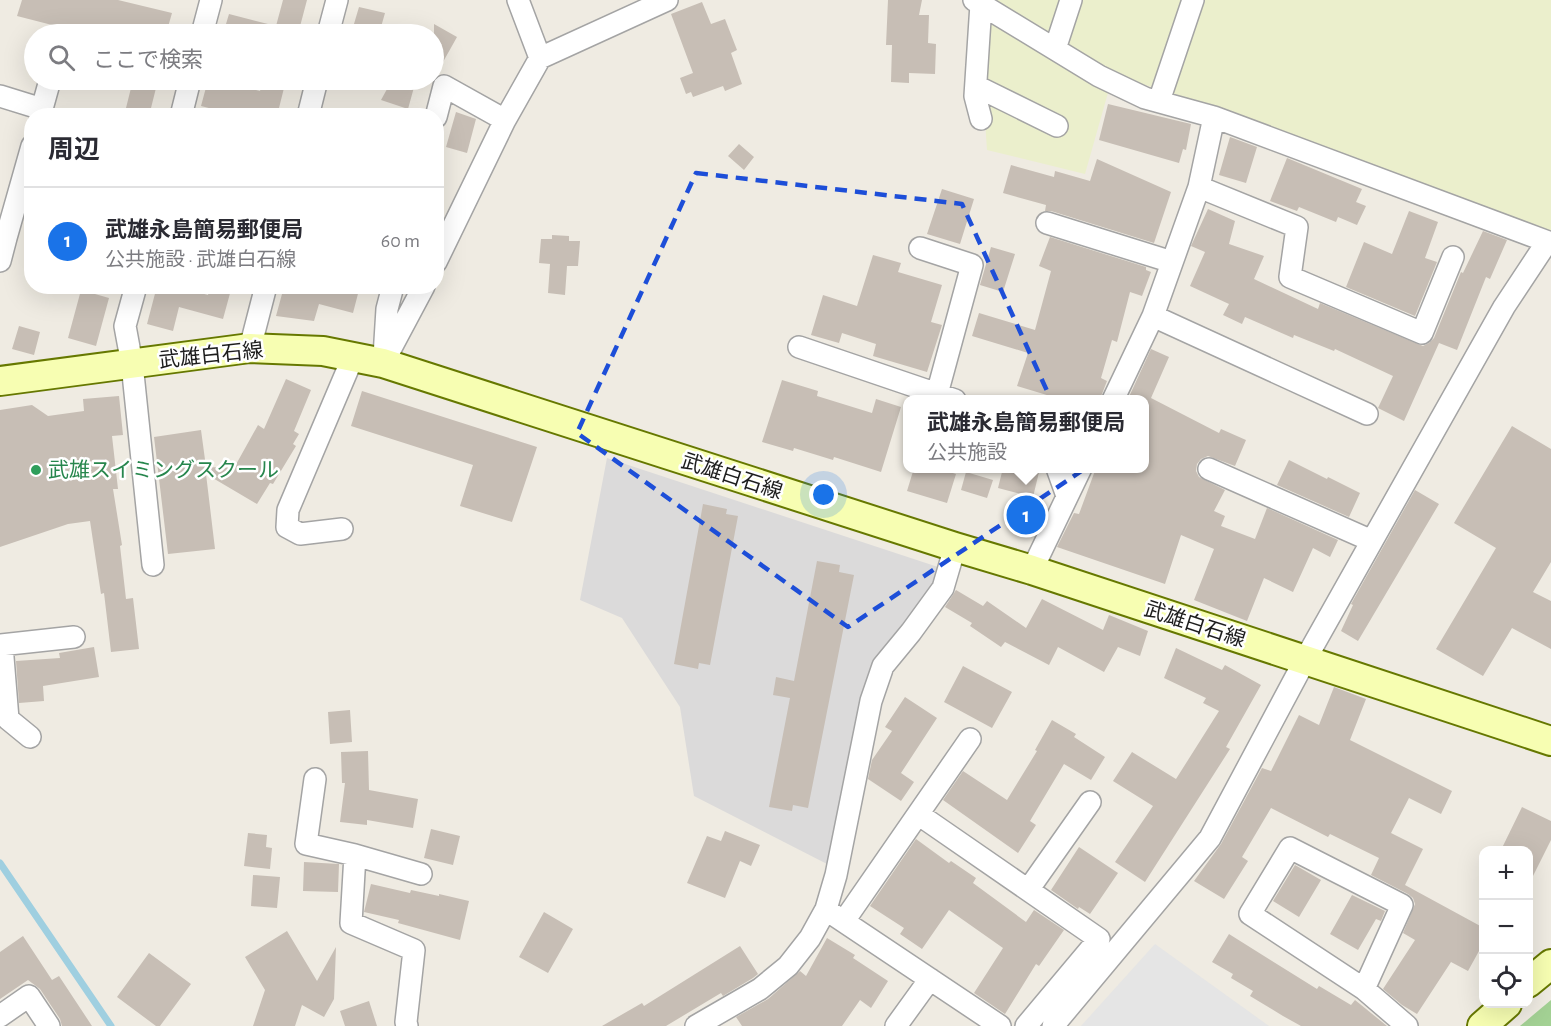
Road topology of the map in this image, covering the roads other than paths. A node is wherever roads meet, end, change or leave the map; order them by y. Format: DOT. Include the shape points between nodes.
graph roads {
  1 [pos="337,0"];
  2 [pos="518,0"];
  3 [pos="667,0"];
  4 [pos="1071,0"];
  5 [pos="1193,0"];
  6 [pos="205,2"];
  7 [pos="977,2"];
  8 [pos="203,24"];
  9 [pos="331,24"];
  10 [pos="1055,49"];
  11 [pos="540,58"];
  12 [pos="444,86"];
  13 [pos="976,86"];
  14 [pos="47,90"];
  15 [pos="188,90"];
  16 [pos="314,90"];
  17 [pos="443,90"];
  18 [pos="0,96"];
  19 [pos="1159,101"];
  20 [pos="31,108"];
  21 [pos="42,108"];
  22 [pos="183,108"];
  23 [pos="310,108"];
  24 [pos="438,108"];
  25 [pos="1214,117"];
  26 [pos="981,119"];
  27 [pos="505,120"];
  28 [pos="1057,126"];
  29 [pos="24,171"];
  30 [pos="1199,187"];
  31 [pos="1047,223"];
  32 [pos="3,237"];
  33 [pos="1549,243"];
  34 [pos="444,246"];
  35 [pos="920,248"];
  36 [pos="1453,257"];
  37 [pos="0,261"];
  38 [pos="1172,262"];
  39 [pos="134,294"];
  40 [pos="264,294"];
  41 [pos="391,294"];
  42 [pos="420,294"];
  43 [pos="1153,316"];
  44 [pos="798,347"];
  45 [pos="250,348"];
  46 [pos="353,357"];
  47 [pos="384,363"];
  48 [pos="132,364"];
  49 [pos="0,381"];
  50 [pos="940,395"];
  51 [pos="946,395"];
  52 [pos="1115,395"];
  53 [pos="1367,414"];
  54 [pos="1209,469"];
  55 [pos="1060,473"];
  56 [pos="1078,473"];
  57 [pos="1067,496"];
  58 [pos="342,529"];
  59 [pos="1372,541"];
  60 [pos="955,547"];
  61 [pos="153,565"];
  62 [pos="1032,570"];
  63 [pos="74,637"];
  64 [pos="1,645"];
  65 [pos="1305,660"];
  66 [pos="30,737"];
  67 [pos="970,739"];
  68 [pos="1551,741"];
  69 [pos="315,779"];
  70 [pos="1090,802"];
  71 [pos="918,814"];
  72 [pos="355,855"];
  73 [pos="421,874"];
  74 [pos="1028,890"];
  75 [pos="826,909"];
  76 [pos="844,921"];
  77 [pos="1551,964"];
  78 [pos="930,979"];
  79 [pos="1533,979"];
  80 [pos="1364,989"];
  81 [pos="1502,1008"];
  82 [pos="0,1016"];
  83 [pos="49,1026"];
  84 [pos="407,1026"];
  85 [pos="696,1026"];
  86 [pos="896,1026"];
  87 [pos="1000,1026"];
  88 [pos="1026,1026"];
  89 [pos="1053,1026"];
  90 [pos="1407,1026"];
  91 [pos="1482,1026"];
  1 -- 9 [label="street"];
  2 -- 11 [label="street"];
  3 -- 11 [label="street"];
  4 -- 10 [label="street"];
  5 -- 19 [label="street"];
  6 -- 8 [label="street"];
  7 -- 10 [label="street"];
  7 -- 13 [label="street"];
  10 -- 19 [label="street" via="1099,76"];
  11 -- 27 [label="street"];
  12 -- 27 [label="street"];
  13 -- 26 [label="street"];
  13 -- 28 [label="street"];
  14 -- 21 [label="street"];
  15 -- 22 [label="street"];
  16 -- 23 [label="street"];
  17 -- 24 [label="street"];
  18 -- 20 [label="street"];
  19 -- 25 [label="street"];
  25 -- 30 [label="street"];
  25 -- 33 [label="street"];
  27 -- 34 [label="street"];
  29 -- 32 [label="street"];
  30 -- 36 [label="street" via="1297,227 1290,277 1422,333"];
  30 -- 38 [label="street"];
  31 -- 38 [label="street"];
  32 -- 37 [label="street"];
  33 -- 59 [label="street" via="1504,307"];
  35 -- 51 [label="street" via="972,265"];
  38 -- 43 [label="street"];
  39 -- 48 [label="street" via="125,326"];
  40 -- 45 [label="street"];
  41 -- 47 [label="street"];
  42 -- 47 [label="street"];
  43 -- 52 [label="street"];
  43 -- 53 [label="street"];
  44 -- 50 [label="street"];
  45 -- 46 [label="main road, 武雄白石線" via="323,351"];
  45 -- 48 [label="main road, 武雄白石線"];
  46 -- 47 [label="main road, 武雄白石線"];
  46 -- 58 [label="street" via="288,510 287,527 300,534"];
  47 -- 60 [label="main road, 武雄白石線"];
  48 -- 49 [label="main road, 武雄白石線"];
  48 -- 61 [label="street"];
  54 -- 59 [label="street"];
  55 -- 57 [label="street"];
  56 -- 57 [label="street"];
  57 -- 62 [label="street"];
  59 -- 65 [label="street"];
  60 -- 62 [label="main road, 武雄白石線"];
  60 -- 75 [label="street" via="943,588 883,666"];
  62 -- 65 [label="main road, 武雄白石線"];
  63 -- 64 [label="street"];
  64 -- 66 [label="street" via="8,719"];
  65 -- 68 [label="main road, 武雄白石線"];
  65 -- 89 [label="street" via="1210,838"];
  67 -- 71 [label="street"];
  69 -- 72 [label="street" via="306,844"];
  70 -- 74 [label="street"];
  71 -- 74 [label="street"];
  71 -- 76 [label="street"];
  72 -- 73 [label="street"];
  72 -- 84 [label="street" via="351,923 414,950"];
  74 -- 88 [label="street" via="1099,939"];
  75 -- 76 [label="street"];
  75 -- 85 [label="street" via="789,966 760,989"];
  76 -- 78 [label="street"];
  77 -- 79 [label="main road"];
  78 -- 86 [label="street"];
  78 -- 87 [label="street"];
  80 -- 80 [label="street" via="1250,914 1290,848 1402,905"];
  80 -- 90 [label="street"];
  81 -- 91 [label="main road"];
  82 -- 83 [label="street" via="29,996"];
}
